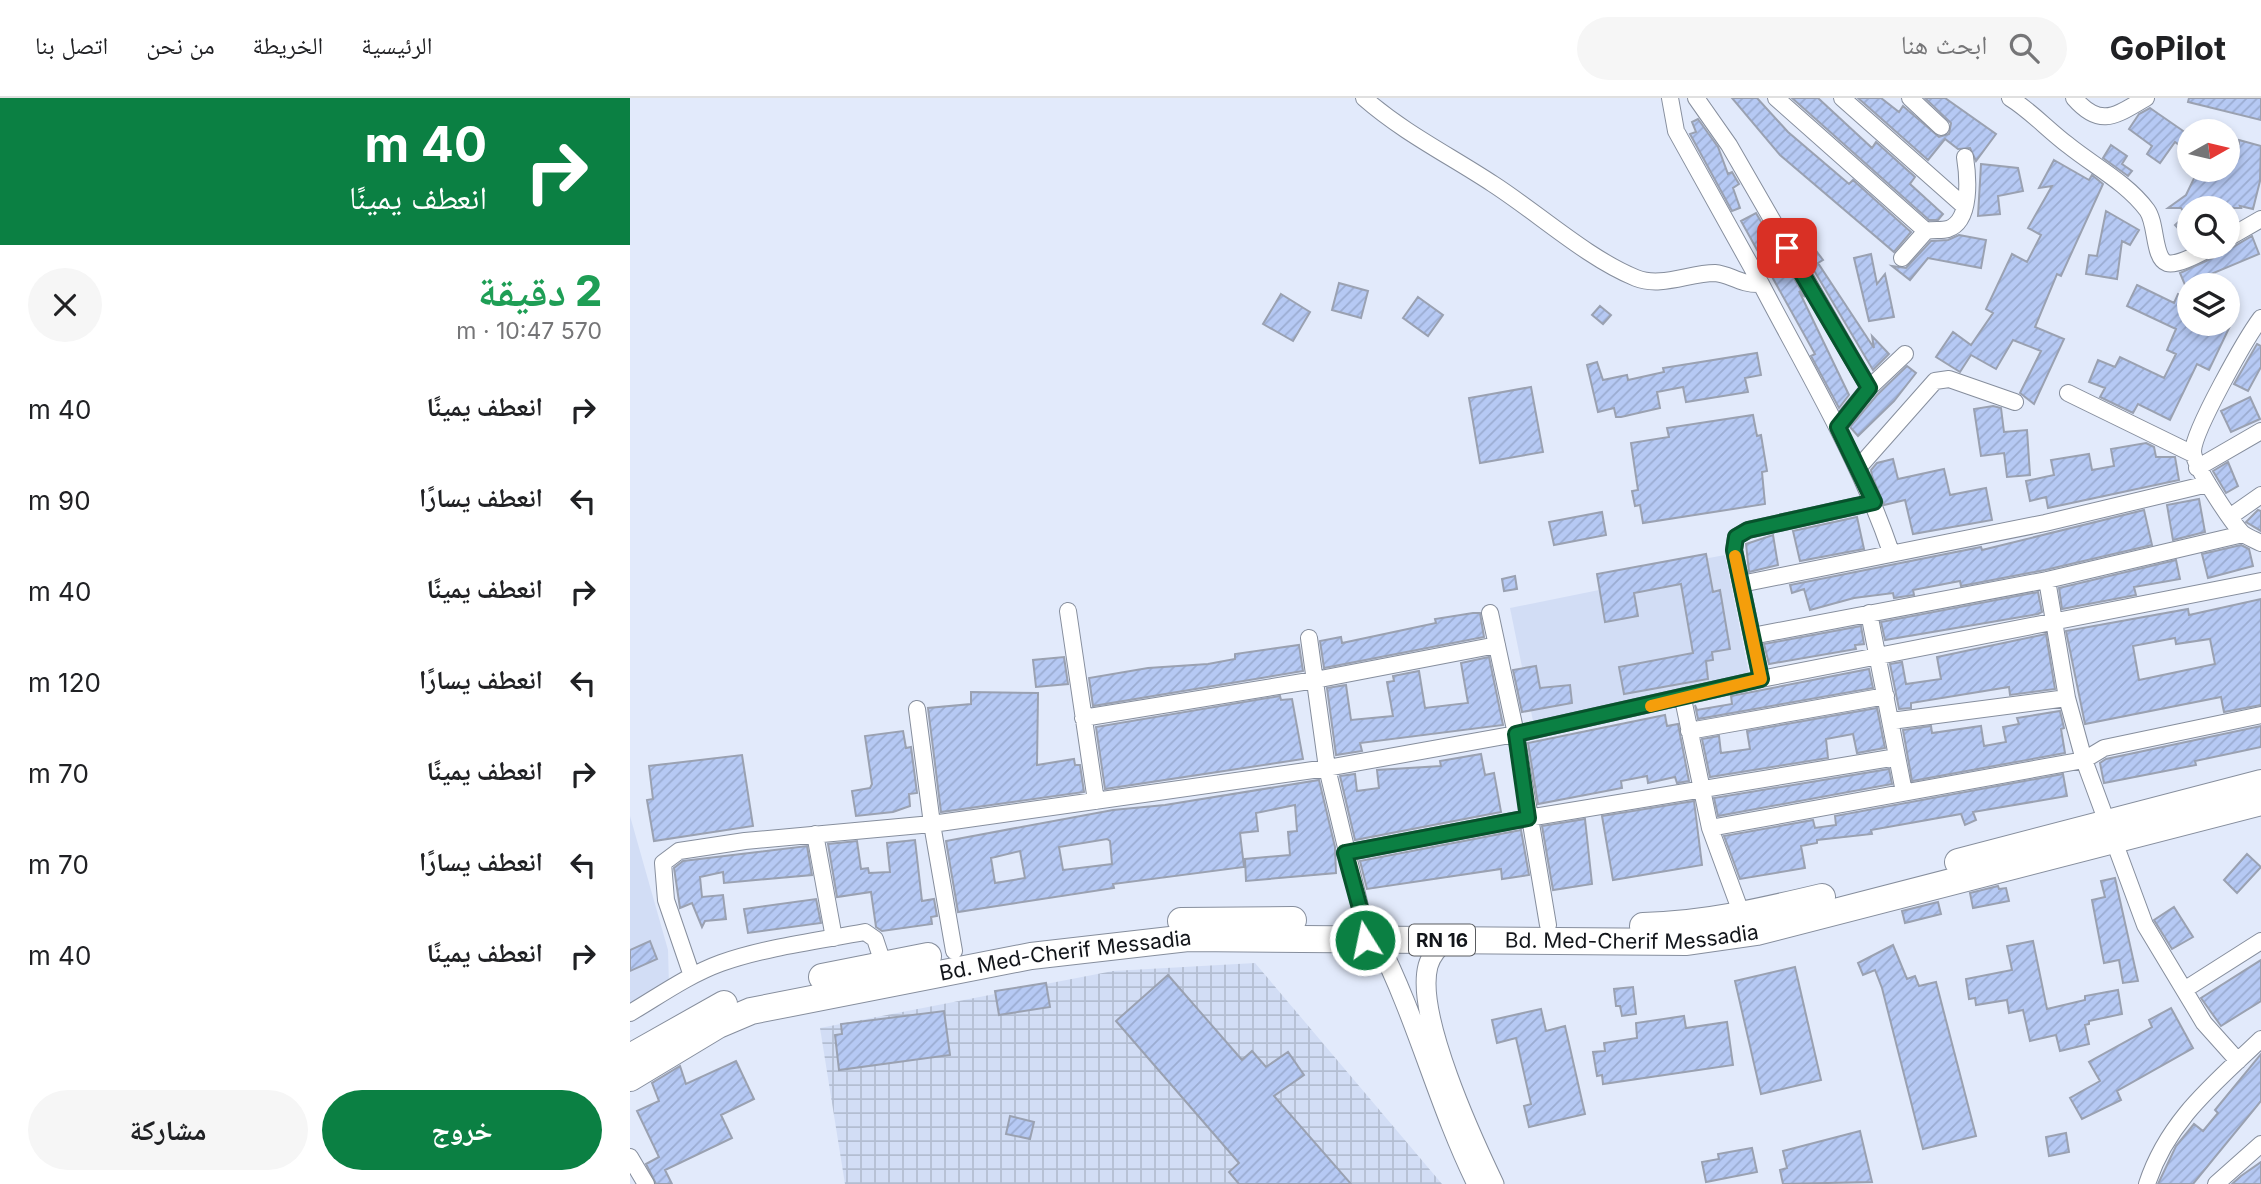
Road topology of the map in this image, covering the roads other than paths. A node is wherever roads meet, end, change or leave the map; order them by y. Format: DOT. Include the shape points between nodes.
graph roads {
  1 [pos="1364,98"];
  2 [pos="1670,98"];
  3 [pos="1696,98"];
  4 [pos="1776,98"];
  5 [pos="1842,98"];
  6 [pos="1910,98"];
  7 [pos="2010,98"];
  8 [pos="2074,98"];
  9 [pos="2146,98"];
  10 [pos="1941,127"];
  11 [pos="1965,158"];
  12 [pos="1964,206"];
  13 [pos="2261,219"];
  14 [pos="1926,231"];
  15 [pos="2240,231"];
  16 [pos="1902,258"];
  17 [pos="2182,259"];
  18 [pos="1761,284"];
  19 [pos="2261,318"];
  20 [pos="1905,354"];
  21 [pos="1869,388"];
  22 [pos="2068,393"];
  23 [pos="2015,402"];
  24 [pos="1838,427"];
  25 [pos="2261,431"];
  26 [pos="2195,461"];
  27 [pos="1858,468"];
  28 [pos="2208,484"];
  29 [pos="2261,495"];
  30 [pos="1874,502"];
  31 [pos="2231,516"];
  32 [pos="2243,534"];
  33 [pos="2261,543"];
  34 [pos="1891,552"];
  35 [pos="2047,580"];
  36 [pos="2261,581"];
  37 [pos="1741,584"];
  38 [pos="1068,611"];
  39 [pos="1490,612"];
  40 [pos="1869,613"];
  41 [pos="2053,623"];
  42 [pos="1752,636"];
  43 [pos="1309,638"];
  44 [pos="1497,645"];
  45 [pos="1878,658"];
  46 [pos="1761,679"];
  47 [pos="1315,680"];
  48 [pos="1886,696"];
  49 [pos="2067,698"];
  50 [pos="1683,699"];
  51 [pos="917,709"];
  52 [pos="2261,715"];
  53 [pos="1083,719"];
  54 [pos="1891,720"];
  55 [pos="1689,731"];
  56 [pos="1516,734"];
  57 [pos="1897,757"];
  58 [pos="2084,760"];
  59 [pos="1327,768"];
  60 [pos="2261,783"];
  61 [pos="1700,790"];
  62 [pos="1904,792"];
  63 [pos="1096,801"];
  64 [pos="2261,802"];
  65 [pos="1528,818"];
  66 [pos="932,824"];
  67 [pos="1710,828"];
  68 [pos="2110,832"];
  69 [pos="815,834"];
  70 [pos="1345,853"];
  71 [pos="1742,915"];
  72 [pos="1548,925"];
  73 [pos="1368,934"];
  74 [pos="834,938"];
  75 [pos="1446,940"];
  76 [pos="2261,941"];
  77 [pos="954,951"];
  78 [pos="883,964"];
  79 [pos="692,976"];
  80 [pos="2185,990"];
  81 [pos="630,1013"];
  82 [pos="2261,1039"];
  83 [pos="630,1057"];
  84 [pos="2238,1061"];
  85 [pos="630,1078"];
  86 [pos="2261,1144"];
  87 [pos="630,1157"];
  88 [pos="646,1184"];
  89 [pos="1477,1184"];
  90 [pos="1494,1184"];
  91 [pos="2147,1184"];
  92 [pos="2216,1184"];
  1 -- 18 [label="street" via="1395,125 1637,279 1656,282 1713,273 1746,285"];
  2 -- 18 [label="street" via="1676,131"];
  3 -- 21 [label="street" via="1729,145"];
  4 -- 14 [label="street"];
  5 -- 12 [label="street"];
  6 -- 10 [label="street"];
  7 -- 17 [label="street" via="2137,199 2152,220 2158,253 2165,262"];
  8 -- 9 [label="street" via="2089,113 2107,117"];
  11 -- 12 [label="street" via="1968,190"];
  12 -- 14 [label="street" via="1951,228"];
  13 -- 15 [label="street"];
  14 -- 16 [label="street"];
  18 -- 24 [label="street"];
  19 -- 26 [label="street" via="2197,435"];
  20 -- 21 [label="street"];
  21 -- 24 [label="street"];
  22 -- 26 [label="street"];
  23 -- 27 [label="street" via="1949,379 1935,381"];
  24 -- 27 [label="street"];
  25 -- 26 [label="street"];
  26 -- 28 [label="street"];
  27 -- 30 [label="street"];
  28 -- 31 [label="street"];
  28 -- 34 [label="street" via="2045,523"];
  29 -- 31 [label="street"];
  30 -- 34 [label="street"];
  30 -- 37 [label="street" via="1740,534 1734,550"];
  31 -- 32 [label="street"];
  32 -- 33 [label="street"];
  32 -- 35 [label="street"];
  34 -- 37 [label="street"];
  35 -- 40 [label="street"];
  35 -- 41 [label="street"];
  36 -- 41 [label="street"];
  37 -- 42 [label="street"];
  38 -- 53 [label="street"];
  39 -- 44 [label="street"];
  40 -- 42 [label="street"];
  40 -- 45 [label="street"];
  41 -- 45 [label="street"];
  41 -- 49 [label="street"];
  42 -- 46 [label="street"];
  43 -- 47 [label="street"];
  44 -- 47 [label="street"];
  44 -- 56 [label="street"];
  45 -- 46 [label="street"];
  45 -- 48 [label="street"];
  46 -- 50 [label="street"];
  47 -- 53 [label="street"];
  47 -- 59 [label="street"];
  48 -- 54 [label="street"];
  48 -- 55 [label="street"];
  49 -- 54 [label="street"];
  49 -- 58 [label="street"];
  50 -- 55 [label="street"];
  50 -- 56 [label="street"];
  51 -- 66 [label="street"];
  52 -- 58 [label="street" via="2104,748"];
  53 -- 63 [label="street"];
  54 -- 57 [label="street"];
  55 -- 61 [label="street"];
  56 -- 59 [label="street"];
  56 -- 65 [label="street"];
  57 -- 61 [label="street"];
  57 -- 62 [label="street"];
  58 -- 62 [label="street"];
  58 -- 68 [label="street"];
  59 -- 63 [label="street"];
  59 -- 70 [label="street"];
  60 -- 68 [label="highway, Bd. Med-Cherif Messadia / RN 16"];
  61 -- 65 [label="street"];
  61 -- 67 [label="street"];
  62 -- 67 [label="street"];
  63 -- 66 [label="street"];
  64 -- 68 [label="highway, Bd. Med-Cherif Messadia / RN 16"];
  65 -- 70 [label="street"];
  65 -- 72 [label="street"];
  66 -- 69 [label="street"];
  66 -- 77 [label="street"];
  67 -- 71 [label="street"];
  68 -- 71 [label="highway, Bd. Med-Cherif Messadia / RN 16"];
  68 -- 75 [label="highway, Bd. Med-Cherif Messadia / RN 16" via="1757,932 1687,942"];
  68 -- 80 [label="street" via="2146,925"];
  69 -- 74 [label="street"];
  69 -- 79 [label="street" via="679,851 663,863 666,900"];
  70 -- 73 [label="street"];
  71 -- 72 [label="highway, Bd. Med-Cherif Messadia / RN 16" via="1670,926"];
  72 -- 73 [label="highway, Bd. Med-Cherif Messadia / RN 16"];
  73 -- 75 [label="highway, Bd. Med-Cherif Messadia / RN 16"];
  73 -- 77 [label="highway, Bd. Med-Cherif Messadia / RN 16" via="1185,920"];
  73 -- 85 [label="highway, Bd. Med-Cherif Messadia / RN 16" via="1139,941 910,977 751,1011 718,1025"];
  73 -- 89 [label="street" via="1401,989"];
  74 -- 78 [label="street" via="869,933"];
  74 -- 79 [label="street" via="762,951"];
  75 -- 90 [label="street" via="1432,954 1427,968 1427,996 1455,1100"];
  76 -- 80 [label="street"];
  77 -- 78 [label="highway, Bd. Med-Cherif Messadia / RN 16"];
  78 -- 83 [label="highway, Bd. Med-Cherif Messadia / RN 16" via="761,991 713,1007"];
  79 -- 81 [label="street"];
  80 -- 84 [label="street" via="2204,1023"];
  82 -- 84 [label="street"];
  84 -- 91 [label="street" via="2173,1128"];
  86 -- 92 [label="street"];
  87 -- 88 [label="street"];
}
